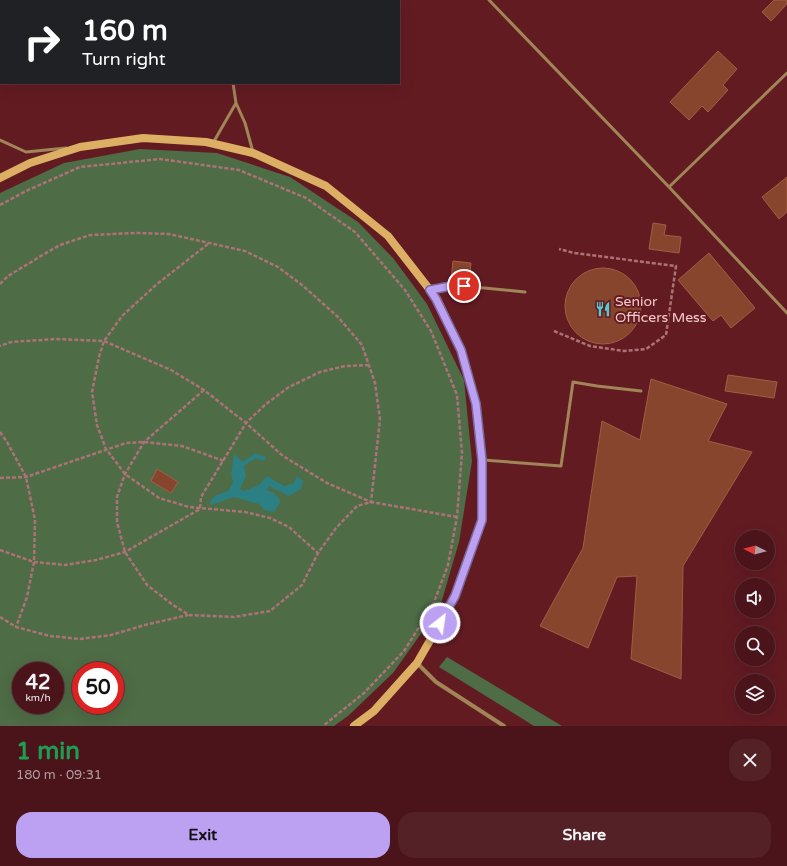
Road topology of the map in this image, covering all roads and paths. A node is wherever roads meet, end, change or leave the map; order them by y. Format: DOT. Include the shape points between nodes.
graph roads {
  1 [pos="489,0"];
  2 [pos="787,73"];
  3 [pos="233,84"];
  4 [pos="236,103"];
  5 [pos="0,140"];
  6 [pos="206,142"];
  7 [pos="80,147"];
  8 [pos="253,153"];
  9 [pos="0,178"];
  10 [pos="669,187"];
  11 [pos="0,205"];
  12 [pos="209,243"];
  13 [pos="559,249"];
  14 [pos="0,284"];
  15 [pos="430,290"];
  16 [pos="525,292"];
  17 [pos="787,313"];
  18 [pos="554,331"];
  19 [pos="104,341"];
  20 [pos="0,346"];
  21 [pos="369,366"];
  22 [pos="204,390"];
  23 [pos="641,391"];
  24 [pos="246,423"];
  25 [pos="0,432"];
  26 [pos="144,442"];
  27 [pos="106,449"];
  28 [pos="224,460"];
  29 [pos="482,460"];
  30 [pos="125,474"];
  31 [pos="26,477"];
  32 [pos="0,478"];
  33 [pos="371,502"];
  34 [pos="200,509"];
  35 [pos="457,518"];
  36 [pos="0,550"];
  37 [pos="126,552"];
  38 [pos="318,553"];
  39 [pos="34,562"];
  40 [pos="189,615"];
  41 [pos="0,617"];
  42 [pos="16,627"];
  43 [pos="417,663"];
  44 [pos="323,726"];
  45 [pos="354,726"];
  46 [pos="504,726"];
  1 -- 10 [label="lane"];
  2 -- 10 [label="lane"];
  3 -- 4 [label="lane"];
  4 -- 6 [label="lane" via="213,143"];
  4 -- 8 [label="lane" via="245,123"];
  5 -- 7 [label="lane" via="26,152"];
  6 -- 7 [label="main road" via="143,138"];
  6 -- 8 [label="main road"];
  7 -- 9 [label="main road" via="30,163"];
  8 -- 15 [label="main road" via="326,186 388,236"];
  10 -- 17 [label="lane"];
  11 -- 35 [label="path" via="80,167 160,159 240,170 306,198 355,232 405,290 431,331 457,395 462,453"];
  12 -- 14 [label="path" via="169,234 90,235 60,245 8,276"];
  12 -- 19 [label="path" via="122,316"];
  12 -- 21 [label="path" via="245,251 278,267 302,285 338,316 362,345"];
  13 -- 18 [label="path" via="676,266 666,335 646,349 624,351 590,346"];
  15 -- 16 [label="lane" via="464,286"];
  15 -- 29 [label="main road" via="461,350 476,404"];
  19 -- 20 [label="path" via="56,339 11,342"];
  19 -- 22 [label="path" via="171,370"];
  19 -- 27 [label="path" via="92,392 97,425"];
  21 -- 24 [label="path" via="345,366 320,372 288,387"];
  21 -- 33 [label="path" via="375,383 380,419"];
  22 -- 24 [label="path"];
  22 -- 26 [label="path"];
  23 -- 29 [label="lane" via="573,382 561,466"];
  24 -- 28 [label="path"];
  24 -- 33 [label="path" via="283,456 327,483"];
  25 -- 31 [label="path"];
  26 -- 27 [label="path" via="126,443"];
  26 -- 28 [label="path" via="182,446"];
  26 -- 30 [label="path"];
  27 -- 30 [label="path"];
  27 -- 31 [label="path"];
  28 -- 34 [label="path" via="201,497"];
  29 -- 43 [label="main road" via="482,520 455,596"];
  30 -- 34 [label="path" via="159,498"];
  30 -- 37 [label="path" via="117,497 117,522"];
  31 -- 32 [label="path"];
  31 -- 39 [label="path" via="35,520"];
  33 -- 35 [label="path"];
  33 -- 38 [label="path" via="358,506 336,528"];
  34 -- 37 [label="path"];
  34 -- 38 [label="path" via="245,512 270,518 289,527"];
  35 -- 44 [label="path" via="448,565 433,605 404,650 364,693"];
  36 -- 39 [label="path"];
  37 -- 39 [label="path" via="65,565"];
  37 -- 40 [label="path" via="146,585"];
  38 -- 40 [label="path" via="302,585 270,611 234,617"];
  39 -- 42 [label="path" via="28,596"];
  40 -- 42 [label="path" via="111,635 80,639 50,636"];
  41 -- 42 [label="path"];
  43 -- 45 [label="main road" via="374,711"];
  43 -- 46 [label="street" via="436,682"];
}
